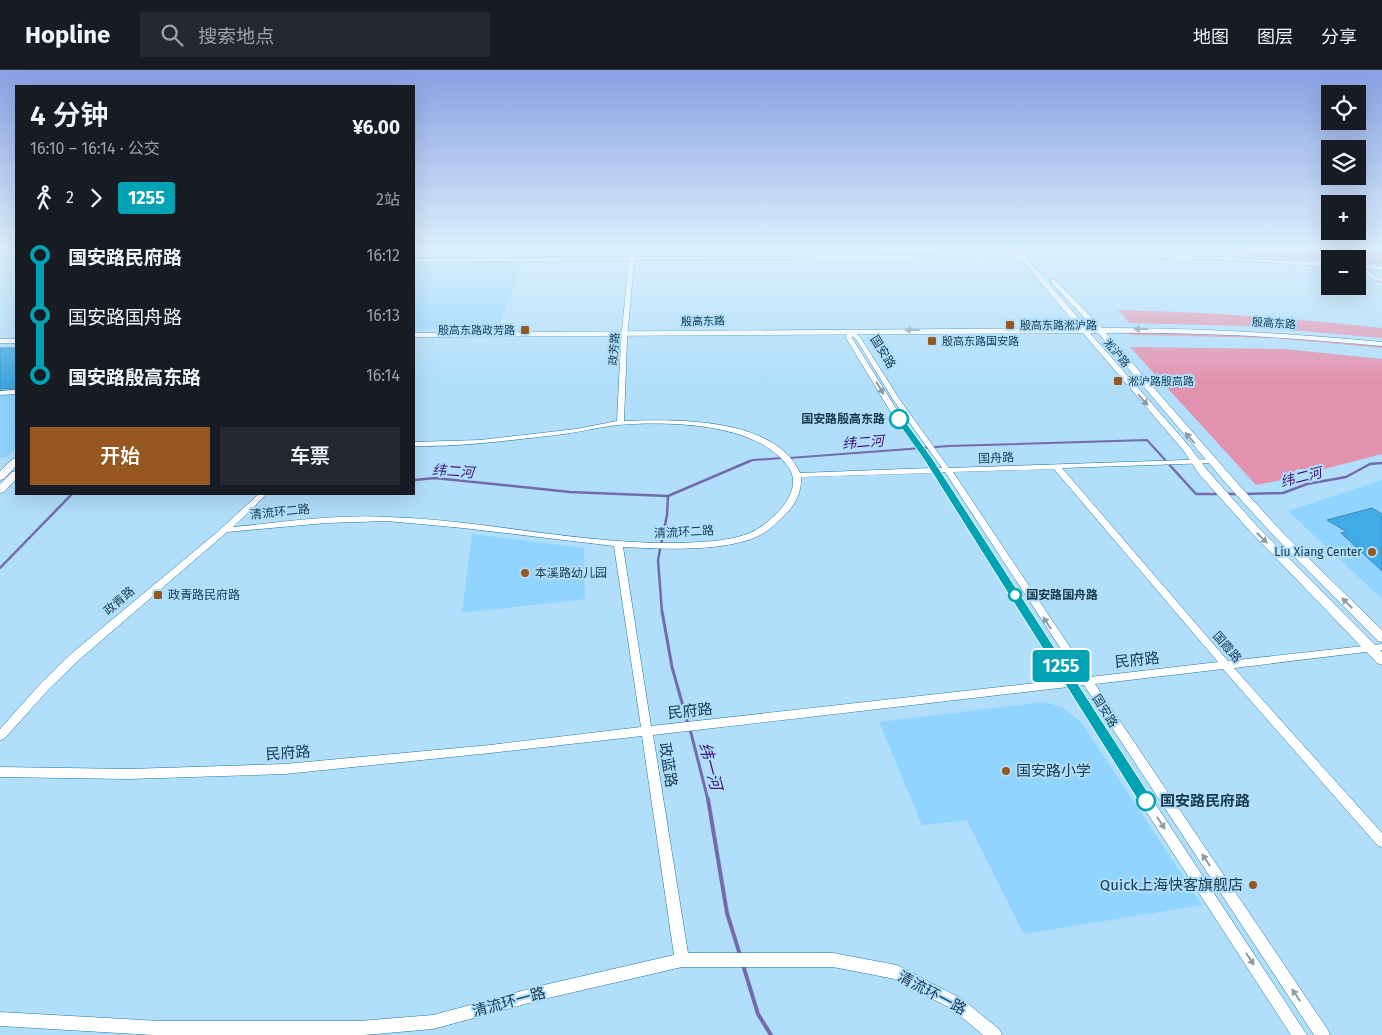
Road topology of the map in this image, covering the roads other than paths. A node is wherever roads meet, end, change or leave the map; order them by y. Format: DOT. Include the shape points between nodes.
graph roads {
  1 [pos="628,292"];
  2 [pos="1052,292"];
  3 [pos="1063,292"];
  4 [pos="1086,333"];
  5 [pos="1101,333"];
  6 [pos="415,335"];
  7 [pos="624,336"];
  8 [pos="852,336"];
  9 [pos="415,341"];
  10 [pos="0,343"];
  11 [pos="15,343"];
  12 [pos="1382,344"];
  13 [pos="1382,350"];
  14 [pos="15,392"];
  15 [pos="0,393"];
  16 [pos="620,423"];
  17 [pos="415,444"];
  18 [pos="932,457"];
  19 [pos="1195,461"];
  20 [pos="1211,461"];
  21 [pos="15,462"];
  22 [pos="1140,463"];
  23 [pos="1056,466"];
  24 [pos="948,471"];
  25 [pos="935,472"];
  26 [pos="15,475"];
  27 [pos="797,475"];
  28 [pos="0,477"];
  29 [pos="1217,487"];
  30 [pos="0,490"];
  31 [pos="262,495"];
  32 [pos="1230,502"];
  33 [pos="225,530"];
  34 [pos="618,545"];
  35 [pos="1382,638"];
  36 [pos="1382,647"];
  37 [pos="1368,648"];
  38 [pos="1382,660"];
  39 [pos="1226,665"];
  40 [pos="1086,681"];
  41 [pos="1072,683"];
  42 [pos="647,731"];
  43 [pos="0,736"];
  44 [pos="0,772"];
  45 [pos="1382,842"];
  46 [pos="682,960"];
  47 [pos="0,1019"];
  48 [pos="995,1035"];
  49 [pos="1300,1035"];
  50 [pos="1324,1035"];
  1 -- 7 [label="street, 政芳路"];
  2 -- 4 [label="main road, 淞沪路"];
  3 -- 5 [label="main road, 淞沪路"];
  4 -- 5 [label="main road, 殷高东路"];
  4 -- 8 [label="main road, 殷高东路"];
  4 -- 19 [label="main road, 淞沪路, one-way"];
  12 -- 5 [label="main road, 殷高东路, one-way" via="1249,332"];
  5 -- 13 [label="main road, 殷高东路" via="1249,339"];
  20 -- 5 [label="main road, 淞沪路, one-way"];
  6 -- 7 [label="main road, 殷高东路"];
  7 -- 8 [label="main road, 殷高东路"];
  7 -- 9 [label="main road, 殷高东路"];
  7 -- 16 [label="street, 政芳路"];
  8 -- 18 [label="street, 国安路" via="925,439"];
  8 -- 18 [label="street, 国安路, one-way" via="899,419"];
  10 -- 11 [label="main road"];
  14 -- 15 [label="street"];
  16 -- 17 [label="street" via="476,442"];
  16 -- 27 [label="street" via="718,426 737,430 761,438 790,460"];
  18 -- 24 [label="street, 国安路"];
  18 -- 25 [label="street, 国安路"];
  19 -- 20 [label="street"];
  19 -- 22 [label="street, 国舟路"];
  19 -- 29 [label="main road, 淞沪路"];
  35 -- 20 [label="main road, 淞沪路, one-way"];
  21 -- 28 [label="main road"];
  22 -- 23 [label="street, 国舟路"];
  23 -- 24 [label="street, 国舟路"];
  23 -- 39 [label="street, 国霞路"];
  24 -- 25 [label="street, 国舟路"];
  40 -- 24 [label="street, 国安路, one-way"];
  25 -- 27 [label="street, 国舟路"];
  25 -- 41 [label="street, 国安路"];
  26 -- 30 [label="main road"];
  27 -- 34 [label="street, 清流环二路" via="797,490 787,509 761,531 718,543"];
  29 -- 32 [label="main road, 淞沪路"];
  31 -- 33 [label="street, 政青路"];
  32 -- 37 [label="main road, 淞沪路, one-way"];
  33 -- 34 [label="street, 清流环二路" via="322,520 387,519 460,524"];
  33 -- 43 [label="street, 政青路" via="74,657"];
  34 -- 42 [label="street, 政蓝路"];
  36 -- 37 [label="street, 民府路"];
  37 -- 38 [label="main road, 淞沪路"];
  37 -- 39 [label="street, 民府路"];
  39 -- 40 [label="street, 民府路"];
  39 -- 45 [label="street, 国霞路"];
  40 -- 41 [label="street, 民府路"];
  50 -- 40 [label="street, 国安路, one-way"];
  41 -- 42 [label="street, 民府路"];
  41 -- 49 [label="street, 国安路, one-way"];
  42 -- 44 [label="street, 民府路" via="285,769 128,774"];
  42 -- 46 [label="street, 政蓝路"];
  46 -- 47 [label="street, 清流环一路" via="424,1023 359,1028 160,1028"];
  46 -- 48 [label="street, 清流环一路" via="833,960 897,972 957,1004"];
}
